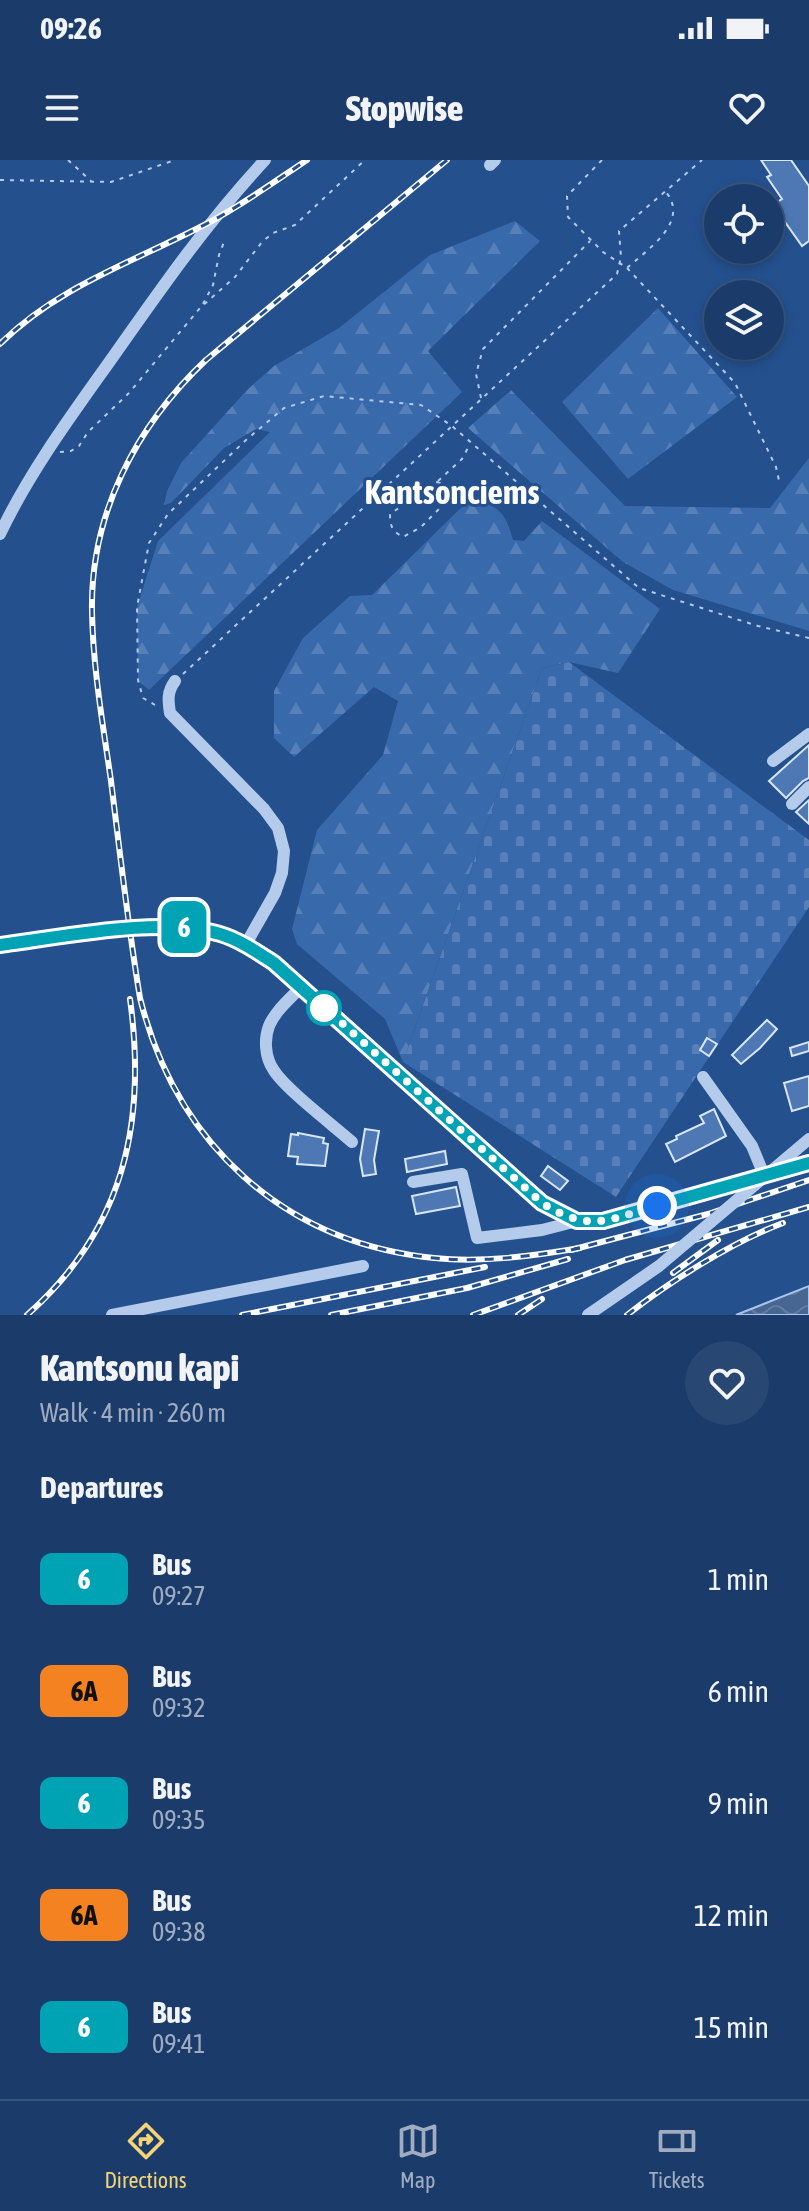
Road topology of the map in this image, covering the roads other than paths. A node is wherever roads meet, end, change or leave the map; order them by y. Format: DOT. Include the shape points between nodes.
graph roads {
  1 [pos="265,160"];
  2 [pos="0,534"];
  3 [pos="175,681"];
  4 [pos="809,734"];
  5 [pos="773,761"];
  6 [pos="809,787"];
  7 [pos="792,804"];
  8 [pos="246,944"];
  9 [pos="0,945"];
  10 [pos="301,987"];
  11 [pos="703,1077"];
  12 [pos="809,1139"];
  13 [pos="352,1142"];
  14 [pos="809,1163"];
  15 [pos="764,1175"];
  16 [pos="413,1182"];
  17 [pos="577,1221"];
  18 [pos="363,1266"];
  19 [pos="112,1315"];
  20 [pos="588,1315"];
  1 -- 2 [label="street" via="180,262 47,449"];
  3 -- 8 [label="street" via="169,689 170,713 278,828 282,873"];
  4 -- 5 [label="street"];
  6 -- 7 [label="street"];
  8 -- 9 [label="street" via="179,926"];
  8 -- 10 [label="street"];
  10 -- 13 [label="street" via="270,1024 268,1060 284,1082"];
  10 -- 17 [label="street" via="542,1203"];
  11 -- 15 [label="street" via="752,1146"];
  12 -- 20 [label="street, bridge" via="659,1266"];
  14 -- 15 [label="street"];
  15 -- 17 [label="street" via="603,1221"];
  16 -- 17 [label="street" via="462,1174 477,1238"];
  18 -- 19 [label="street"];
}
